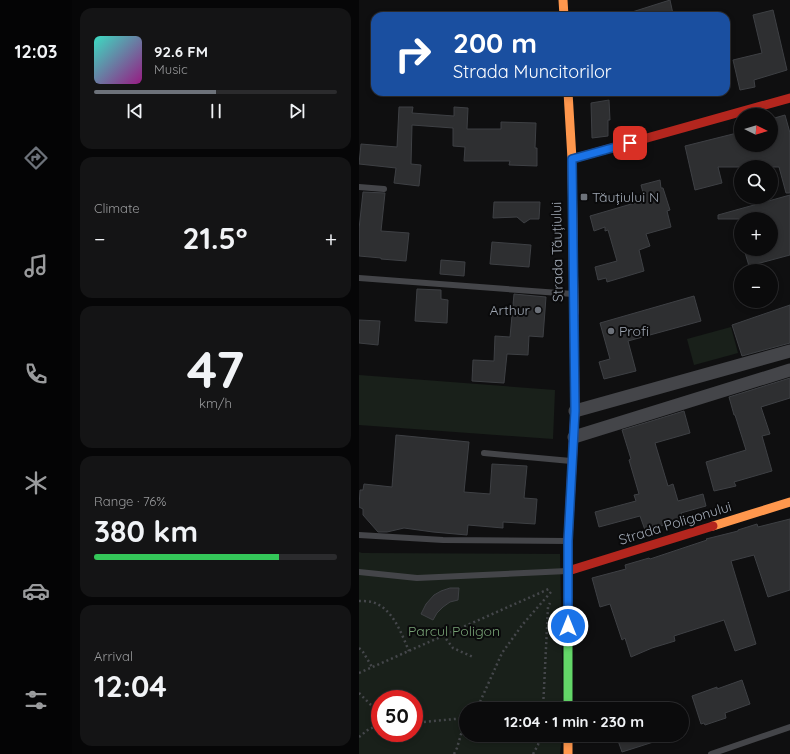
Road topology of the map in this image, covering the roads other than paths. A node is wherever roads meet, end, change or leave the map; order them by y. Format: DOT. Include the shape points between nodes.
graph roads {
  1 [pos="563,0"];
  2 [pos="564,12"];
  3 [pos="568,96"];
  4 [pos="790,98"];
  5 [pos="572,159"];
  6 [pos="359,187"];
  7 [pos="383,189"];
  8 [pos="359,278"];
  9 [pos="573,294"];
  10 [pos="790,351"];
  11 [pos="790,370"];
  12 [pos="575,411"];
  13 [pos="574,437"];
  14 [pos="484,453"];
  15 [pos="573,461"];
  16 [pos="790,502"];
  17 [pos="359,535"];
  18 [pos="568,541"];
  19 [pos="569,571"];
  20 [pos="359,572"];
  21 [pos="568,702"];
  22 [pos="790,727"];
  23 [pos="568,742"];
  24 [pos="568,754"];
  25 [pos="711,754"];
  1 -- 2 [label="main road"];
  3 -- 5 [label="main road, Strada Tăuțiului"];
  4 -- 5 [label="main road"];
  5 -- 9 [label="main road, Strada Tăuțiului"];
  6 -- 7 [label="lane"];
  8 -- 9 [label="lane"];
  9 -- 12 [label="main road, Strada Tăuțiului"];
  10 -- 12 [label="street"];
  11 -- 13 [label="street"];
  12 -- 13 [label="main road, Strada Tăuțiului"];
  13 -- 15 [label="main road, Strada Tăuțiului"];
  14 -- 15 [label="lane"];
  15 -- 18 [label="main road, Strada Tăuțiului"];
  16 -- 19 [label="main road, Strada Poligonului"];
  17 -- 18 [label="lane" via="443,540"];
  18 -- 19 [label="main road, Strada Tăuțiului"];
  19 -- 20 [label="lane" via="417,578"];
  19 -- 21 [label="main road, Strada Tăuțiului"];
  22 -- 25 [label="lane"];
  23 -- 24 [label="main road"];
}
